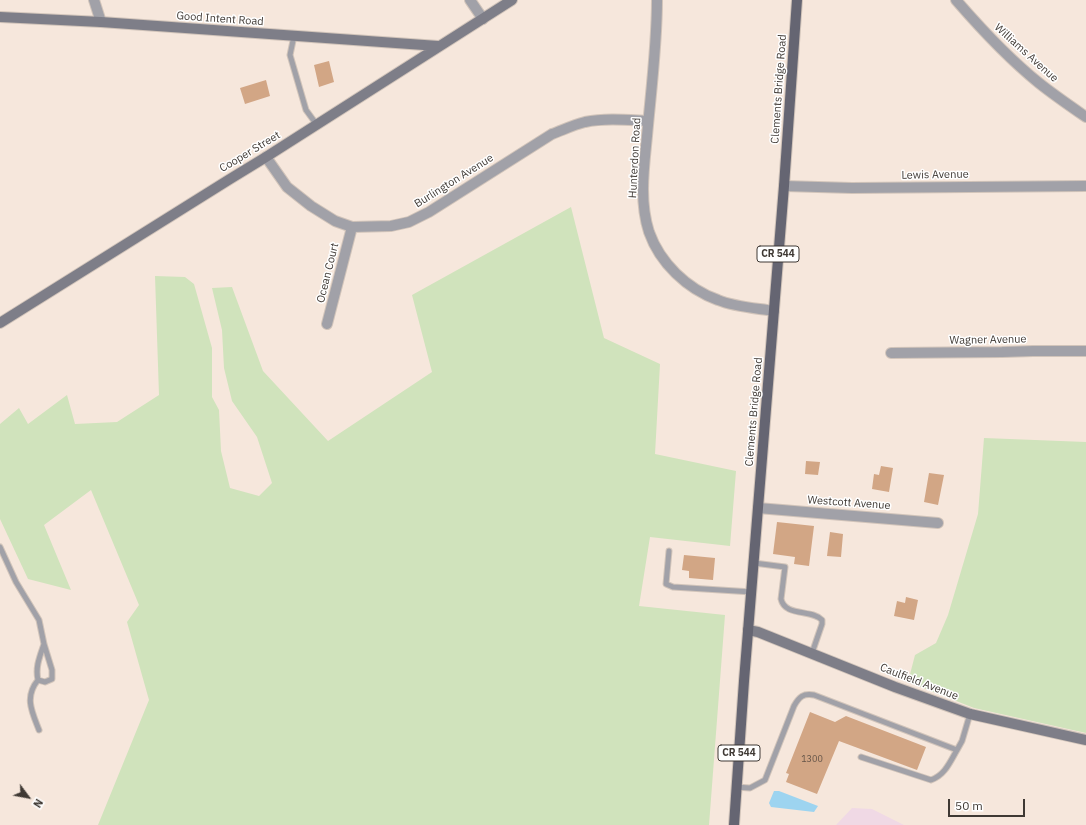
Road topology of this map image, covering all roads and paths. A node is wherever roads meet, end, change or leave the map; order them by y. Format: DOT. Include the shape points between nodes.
graph roads {
  1 [pos="94,0"];
  2 [pos="470,0"];
  3 [pos="512,0"];
  4 [pos="657,0"];
  5 [pos="797,0"];
  6 [pos="956,0"];
  7 [pos="0,17"];
  8 [pos="483,18"];
  9 [pos="102,22"];
  10 [pos="294,36"];
  11 [pos="438,46"];
  12 [pos="1086,117"];
  13 [pos="648,121"];
  14 [pos="317,125"];
  15 [pos="266,158"];
  16 [pos="784,186"];
  17 [pos="1086,186"];
  18 [pos="352,227"];
  19 [pos="774,311"];
  20 [pos="0,323"];
  21 [pos="327,324"];
  22 [pos="1086,351"];
  23 [pos="891,353"];
  24 [pos="758,508"];
  25 [pos="938,522"];
  26 [pos="0,547"];
  27 [pos="669,551"];
  28 [pos="754,563"];
  29 [pos="752,592"];
  30 [pos="748,630"];
  31 [pos="44,644"];
  32 [pos="812,654"];
  33 [pos="38,680"];
  34 [pos="970,714"];
  35 [pos="39,730"];
  36 [pos="1086,740"];
  37 [pos="957,750"];
  38 [pos="861,756"];
  39 [pos="736,787"];
  40 [pos="734,825"];
  1 -- 9 [label="street"];
  2 -- 8 [label="street"];
  3 -- 8 [label="main road, Cooper Street"];
  4 -- 13 [label="street, Hunterdon Road"];
  5 -- 16 [label="main road, Clements Bridge Road / CR 544"];
  6 -- 12 [label="street, Williams Avenue" via="1010,58 1040,84"];
  7 -- 9 [label="main road, Good Intent Road"];
  8 -- 11 [label="main road, Cooper Street"];
  9 -- 10 [label="main road, Good Intent Road"];
  10 -- 11 [label="main road, Good Intent Road"];
  10 -- 14 [label="lane" via="290,55 306,110"];
  11 -- 14 [label="main road, Cooper Street"];
  13 -- 18 [label="street, Burlington Avenue" via="608,119 571,126 546,137 429,212 408,222 391,226"];
  13 -- 19 [label="street, Hunterdon Road" via="644,179 645,212 655,246 682,280 699,291 731,304"];
  14 -- 15 [label="main road, Cooper Street"];
  15 -- 18 [label="street, Burlington Avenue" via="287,187 310,206 335,221"];
  15 -- 20 [label="main road, Cooper Street"];
  16 -- 17 [label="street, Lewis Avenue"];
  16 -- 19 [label="main road, Clements Bridge Road / CR 544"];
  18 -- 21 [label="street, Ocean Court"];
  19 -- 24 [label="main road, Clements Bridge Road / CR 544"];
  22 -- 23 [label="street, Wagner Avenue"];
  24 -- 25 [label="street, Westcott Avenue"];
  24 -- 28 [label="main road, Clements Bridge Road / CR 544"];
  26 -- 31 [label="lane" via="16,582 39,620"];
  27 -- 29 [label="lane" via="666,584 673,587"];
  28 -- 29 [label="main road, Clements Bridge Road / CR 544"];
  28 -- 32 [label="lane" via="785,567 782,604 822,620"];
  29 -- 30 [label="main road, Clements Bridge Road / CR 544"];
  30 -- 32 [label="main road, Caulfield Avenue"];
  30 -- 39 [label="main road, Clements Bridge Road / CR 544"];
  31 -- 33 [label="lane" via="36,671"];
  31 -- 33 [label="lane" via="52,670 52,679 45,682"];
  32 -- 34 [label="main road, Caulfield Avenue"];
  33 -- 35 [label="lane" via="33,686 30,702"];
  34 -- 36 [label="main road, Caulfield Avenue"];
  34 -- 37 [label="lane"];
  37 -- 38 [label="lane" via="943,773 931,780"];
  37 -- 39 [label="lane" via="808,694 798,699 794,706 765,780 750,788"];
  39 -- 40 [label="main road, Clements Bridge Road / CR 544"];
}
